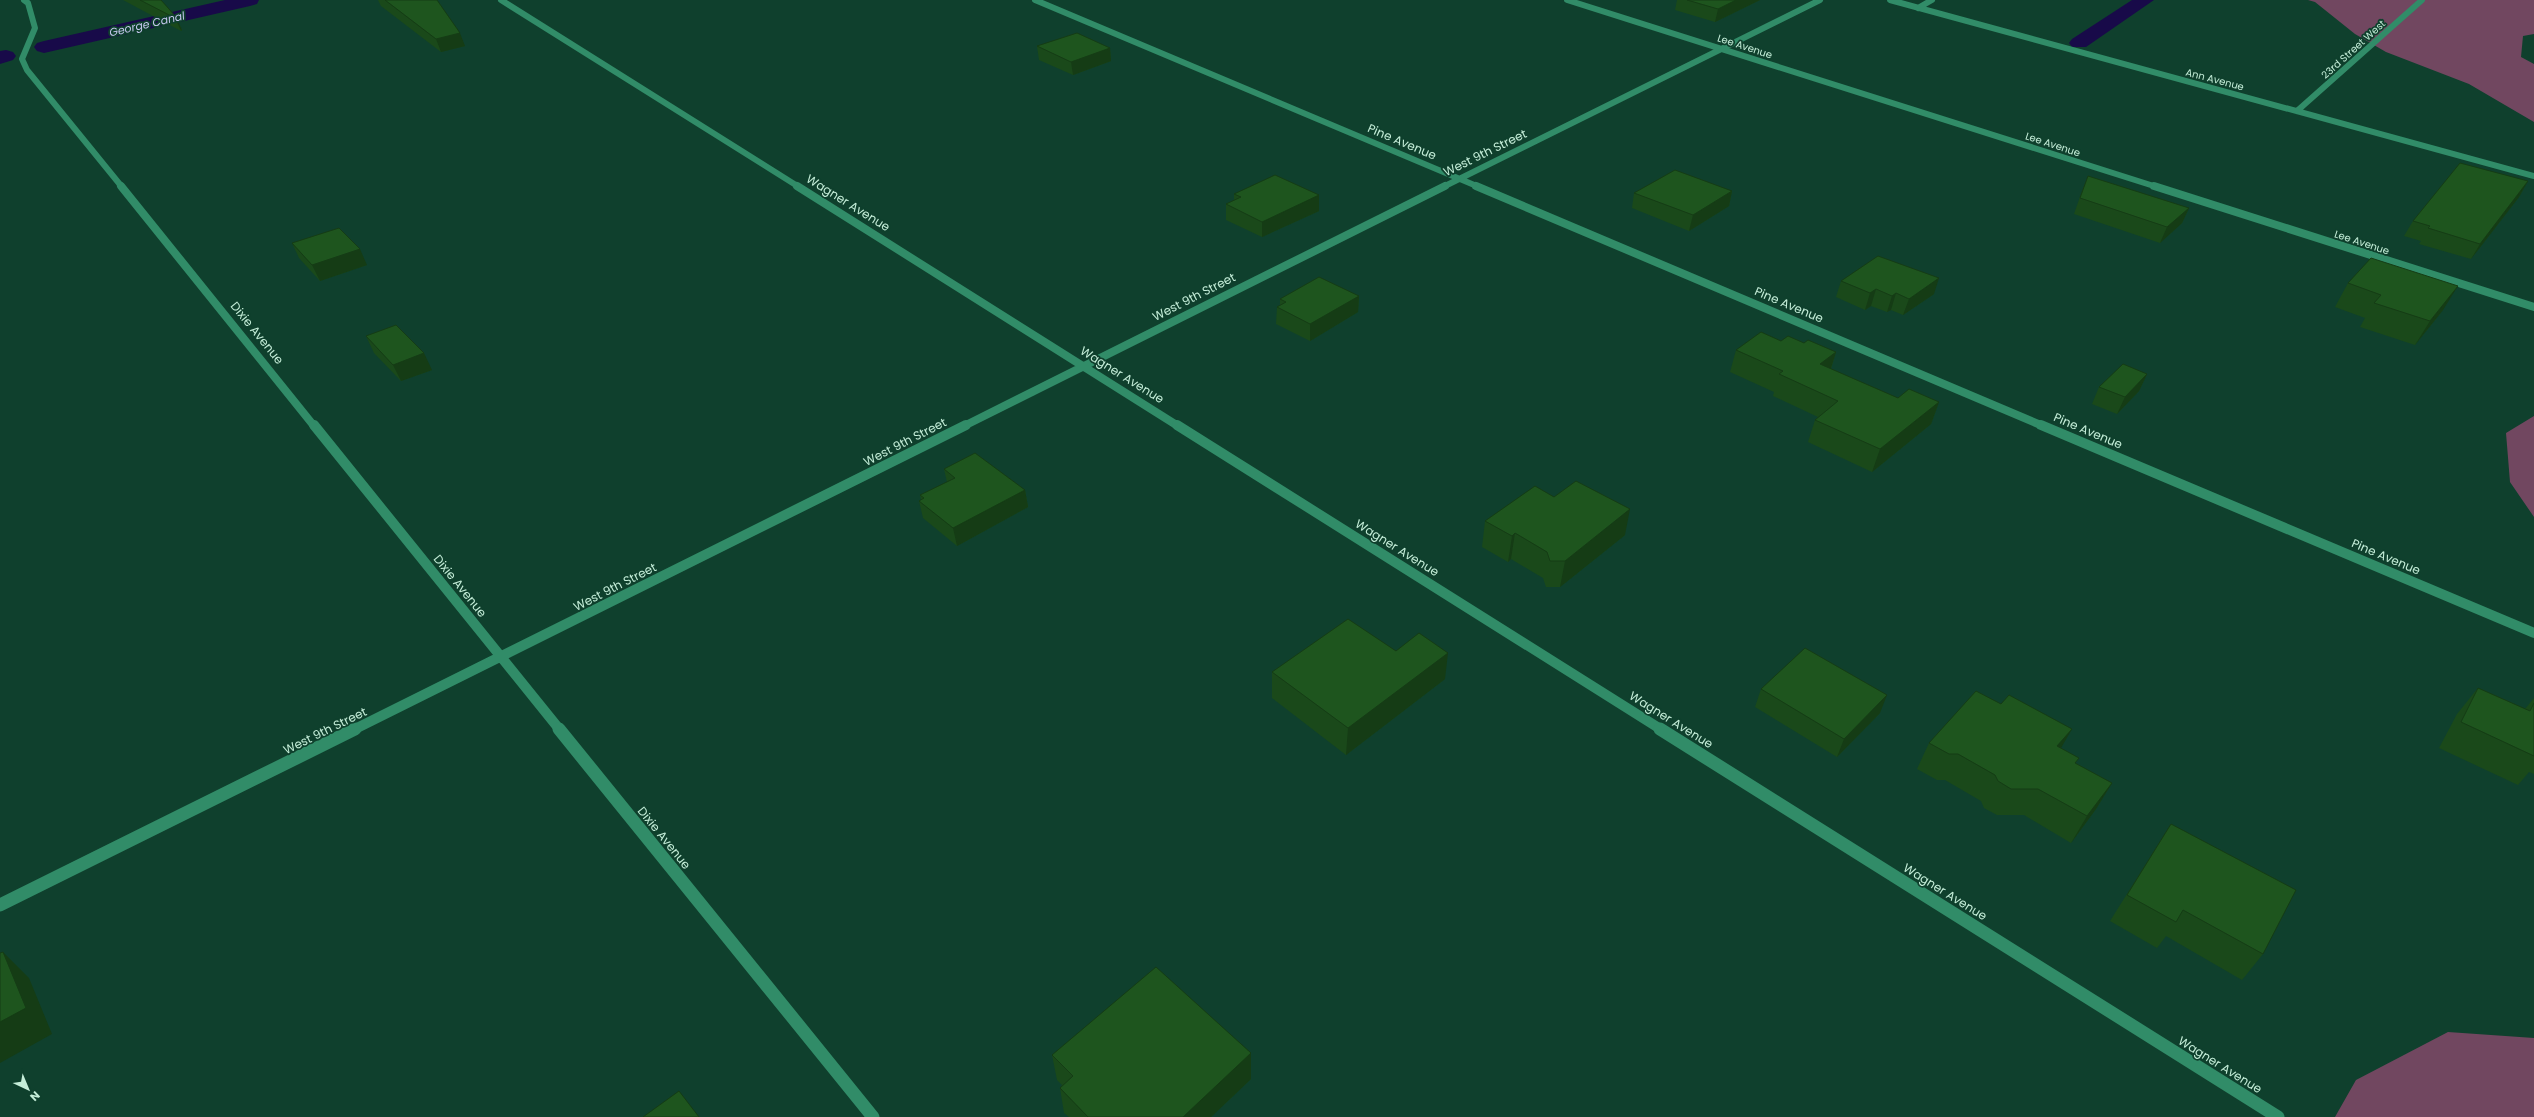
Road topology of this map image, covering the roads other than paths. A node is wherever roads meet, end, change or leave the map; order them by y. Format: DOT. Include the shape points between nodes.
graph roads {
  1 [pos="24,0"];
  2 [pos="502,0"];
  3 [pos="1035,0"];
  4 [pos="1567,0"];
  5 [pos="1820,0"];
  6 [pos="1890,0"];
  7 [pos="1932,0"];
  8 [pos="2422,0"];
  9 [pos="1918,8"];
  10 [pos="1721,49"];
  11 [pos="2297,112"];
  12 [pos="2534,176"];
  13 [pos="1460,178"];
  14 [pos="2534,307"];
  15 [pos="1083,366"];
  16 [pos="2534,633"];
  17 [pos="501,657"];
  18 [pos="0,905"];
  19 [pos="873,1117"];
  20 [pos="2278,1117"];
  1 -- 17 [label="street, Dixie Avenue" via="28,3 35,28 22,59 27,70"];
  2 -- 15 [label="street, Wagner Avenue"];
  3 -- 13 [label="street, Pine Avenue"];
  4 -- 10 [label="street, Lee Avenue"];
  5 -- 10 [label="street, West 9th Street"];
  6 -- 9 [label="street, Ann Avenue"];
  7 -- 9 [label="street"];
  8 -- 11 [label="street, 23rd Street West"];
  9 -- 11 [label="street, Ann Avenue"];
  10 -- 13 [label="street, West 9th Street"];
  10 -- 14 [label="street, Lee Avenue"];
  11 -- 12 [label="street, Ann Avenue"];
  13 -- 15 [label="street, West 9th Street"];
  13 -- 16 [label="street, Pine Avenue"];
  15 -- 17 [label="street, West 9th Street"];
  15 -- 20 [label="street, Wagner Avenue"];
  17 -- 18 [label="street, West 9th Street"];
  17 -- 19 [label="street, Dixie Avenue"];
}
